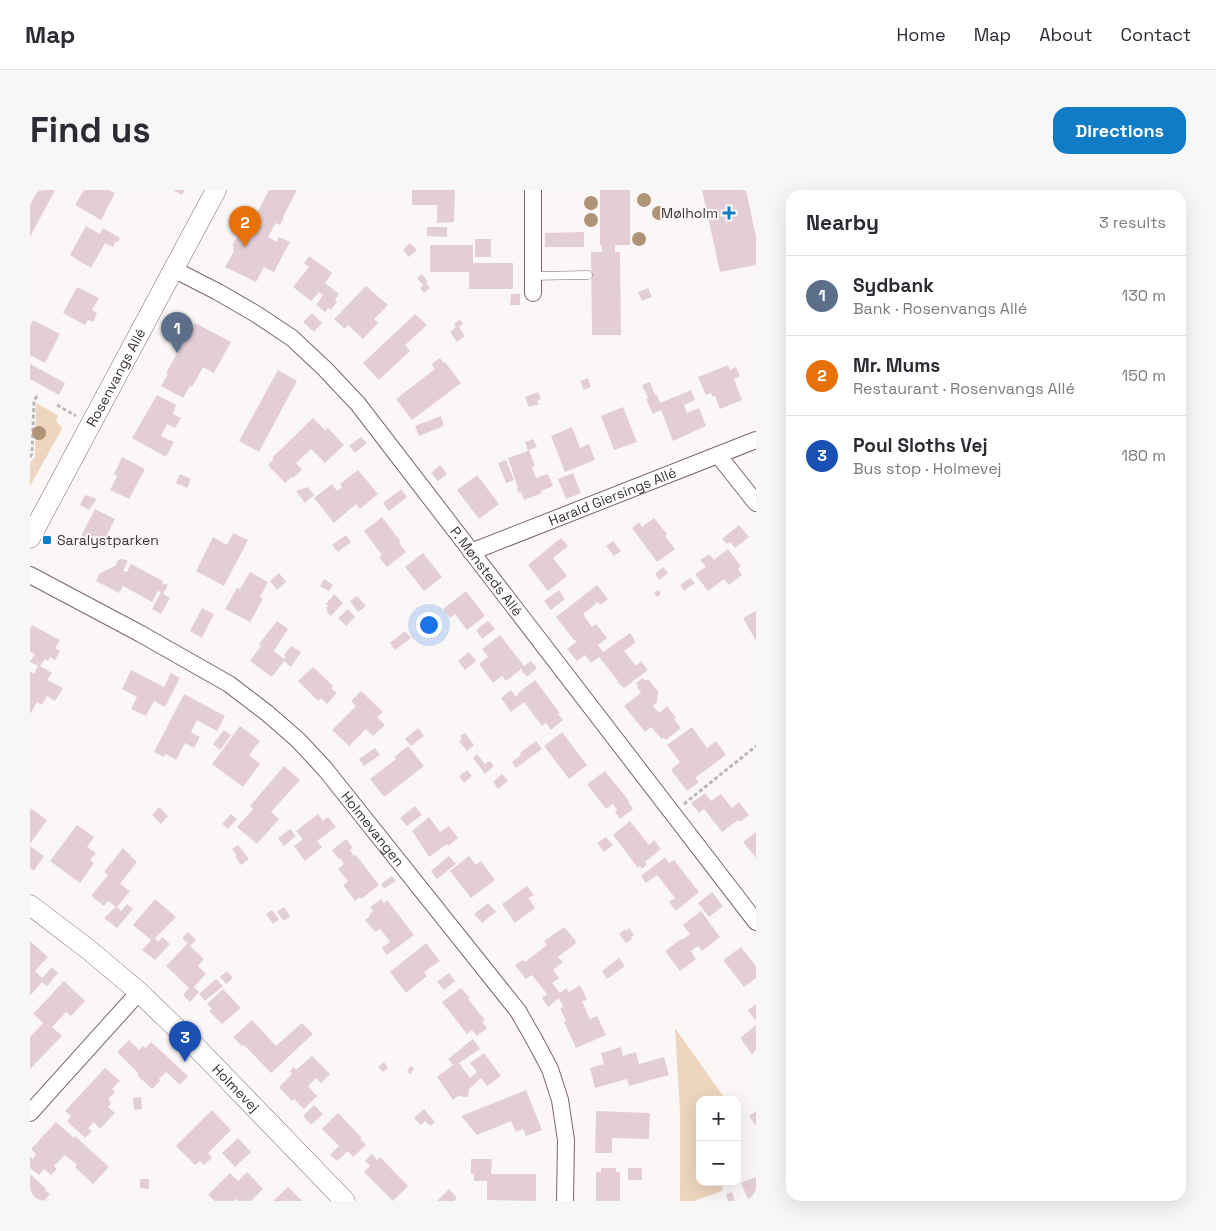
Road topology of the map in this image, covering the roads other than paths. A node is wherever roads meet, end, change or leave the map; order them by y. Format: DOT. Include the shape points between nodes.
graph roads {
  1 [pos="216,190"];
  2 [pos="533,190"];
  3 [pos="173,270"];
  4 [pos="533,276"];
  5 [pos="588,276"];
  6 [pos="533,293"];
  7 [pos="756,440"];
  8 [pos="718,455"];
  9 [pos="756,503"];
  10 [pos="30,538"];
  11 [pos="471,552"];
  12 [pos="30,576"];
  13 [pos="30,905"];
  14 [pos="756,922"];
  15 [pos="139,992"];
  16 [pos="30,1113"];
  17 [pos="345,1201"];
  18 [pos="565,1201"];
  1 -- 3 [label="street, Rosenvangs Allé"];
  2 -- 4 [label="street"];
  3 -- 10 [label="street, Rosenvangs Allé"];
  3 -- 11 [label="street, P. Mønsteds Allé" via="256,314 292,338 325,369 358,404"];
  4 -- 5 [label="lane"];
  4 -- 6 [label="street"];
  7 -- 8 [label="street, Harald Giersings Allé"];
  8 -- 9 [label="street"];
  8 -- 11 [label="street, Harald Giersings Allé"];
  11 -- 14 [label="street, P. Mønsteds Allé"];
  12 -- 18 [label="street, Holmevangen" via="229,684 298,740 326,769 518,1011 534,1039 550,1069 560,1100 566,1140"];
  13 -- 15 [label="street, Holmevej"];
  15 -- 16 [label="street"];
  15 -- 17 [label="street, Holmevej"];
}
